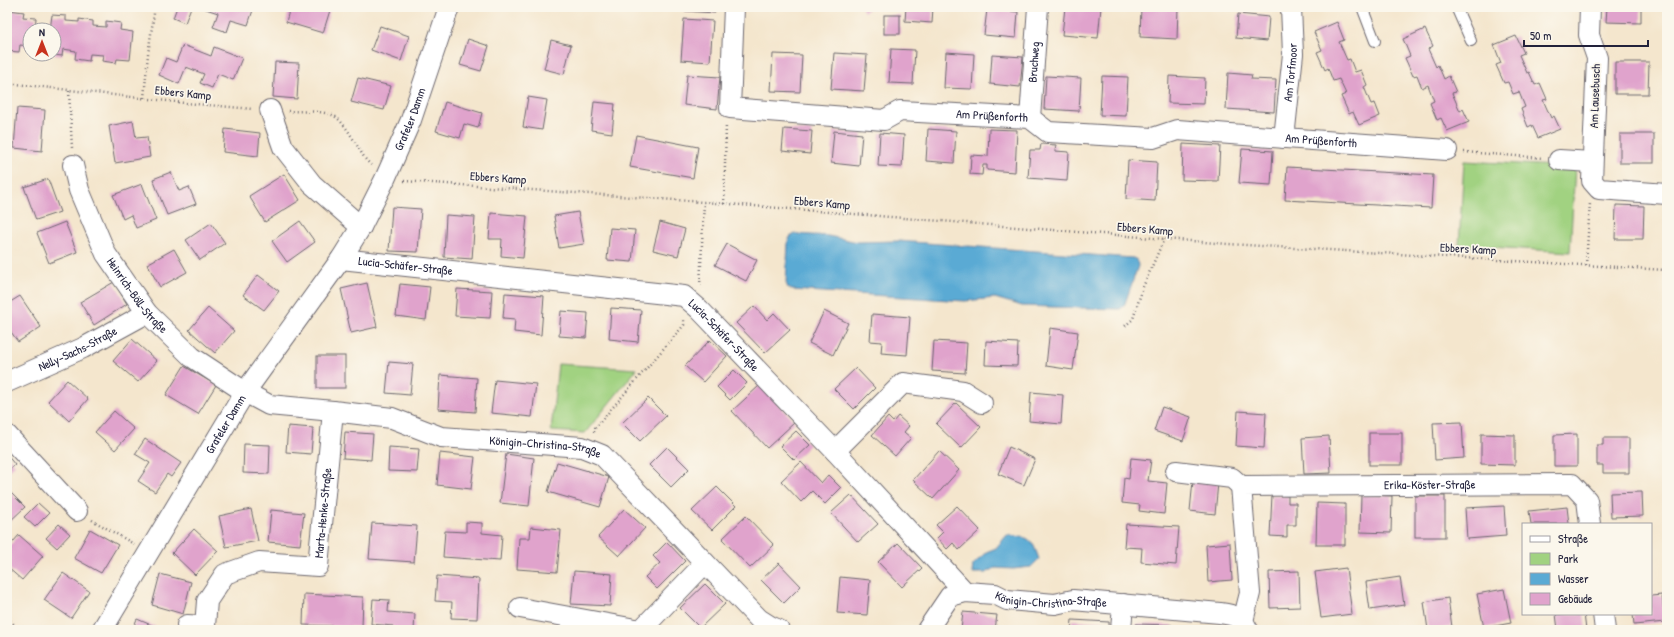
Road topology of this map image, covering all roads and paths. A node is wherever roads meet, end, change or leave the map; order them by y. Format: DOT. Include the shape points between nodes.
graph roads {
  1 [pos="155,7"];
  2 [pos="449,7"];
  3 [pos="734,7"];
  4 [pos="1038,7"];
  5 [pos="1291,7"];
  6 [pos="1362,7"];
  7 [pos="1456,7"];
  8 [pos="1590,7"];
  9 [pos="1376,41"];
  10 [pos="1471,41"];
  11 [pos="7,83"];
  12 [pos="69,90"];
  13 [pos="144,98"];
  14 [pos="730,108"];
  15 [pos="270,110"];
  16 [pos="1030,118"];
  17 [pos="1284,138"];
  18 [pos="1447,150"];
  19 [pos="1559,160"];
  20 [pos="73,165"];
  21 [pos="1592,171"];
  22 [pos="385,179"];
  23 [pos="1667,194"];
  24 [pos="704,202"];
  25 [pos="724,204"];
  26 [pos="361,227"];
  27 [pos="1164,240"];
  28 [pos="342,259"];
  29 [pos="1586,265"];
  30 [pos="1667,270"];
  31 [pos="692,302"];
  32 [pos="146,313"];
  33 [pos="1125,326"];
  34 [pos="7,382"];
  35 [pos="244,392"];
  36 [pos="982,403"];
  37 [pos="333,410"];
  38 [pos="7,435"];
  39 [pos="589,449"];
  40 [pos="835,451"];
  41 [pos="1176,471"];
  42 [pos="1241,486"];
  43 [pos="77,511"];
  44 [pos="1590,523"];
  45 [pos="148,553"];
  46 [pos="705,563"];
  47 [pos="965,592"];
  48 [pos="1123,604"];
  49 [pos="520,608"];
  50 [pos="1603,615"];
  51 [pos="7,618"];
  52 [pos="187,625"];
  53 [pos="1246,626"];
  54 [pos="20,630"];
  55 [pos="102,630"];
  56 [pos="779,630"];
  57 [pos="927,630"];
  58 [pos="1121,630"];
  59 [pos="1605,630"];
  1 -- 13 [label="path"];
  2 -- 22 [label="street, Grafeler Damm" via="411,120"];
  3 -- 14 [label="street"];
  4 -- 16 [label="street, Bruchweg"];
  5 -- 17 [label="street, Am Torfmoor" via="1293,54"];
  6 -- 9 [label="lane"];
  7 -- 10 [label="lane"];
  8 -- 21 [label="street, Am Lausebusch" via="1589,35 1597,58"];
  11 -- 12 [label="path, Ebbers Kamp"];
  12 -- 13 [label="path, Ebbers Kamp"];
  12 -- 20 [label="path"];
  13 -- 15 [label="path, Ebbers Kamp"];
  14 -- 16 [label="street, Am Prüßenforth" via="884,120 900,111"];
  14 -- 25 [label="path" via="726,127"];
  15 -- 22 [label="path, Ebbers Kamp" via="333,115 340,120 366,160"];
  15 -- 26 [label="street" via="283,148 312,184"];
  16 -- 17 [label="street, Am Prüßenforth" via="1048,132 1153,138 1176,130"];
  17 -- 18 [label="street, Am Prüßenforth"];
  18 -- 19 [label="path"];
  19 -- 21 [label="street"];
  20 -- 32 [label="street, Heinrich-Böll-Straße" via="79,190 106,254"];
  21 -- 23 [label="street" via="1599,190"];
  21 -- 29 [label="path"];
  22 -- 24 [label="path, Ebbers Kamp"];
  22 -- 26 [label="street, Grafeler Damm"];
  24 -- 25 [label="path, Ebbers Kamp"];
  24 -- 31 [label="path"];
  25 -- 27 [label="path, Ebbers Kamp"];
  26 -- 28 [label="street, Grafeler Damm"];
  27 -- 29 [label="path, Ebbers Kamp"];
  27 -- 33 [label="path" via="1143,287 1133,319"];
  28 -- 31 [label="street, Lucia-Schäfer-Straße"];
  28 -- 35 [label="street, Grafeler Damm"];
  29 -- 30 [label="path, Ebbers Kamp"];
  31 -- 39 [label="path" via="684,325 595,428"];
  31 -- 40 [label="street, Lucia-Schäfer-Straße"];
  32 -- 34 [label="street, Nelly-Sachs-Straße" via="83,348"];
  32 -- 35 [label="street, Heinrich-Böll-Straße" via="192,357"];
  35 -- 37 [label="street, Königin-Christina-Straße" via="269,405"];
  35 -- 45 [label="street, Grafeler Damm"];
  36 -- 40 [label="street" via="963,391 903,383"];
  37 -- 39 [label="street, Königin-Christina-Straße" via="392,418 441,437"];
  37 -- 52 [label="street, Marta-Henke-Straße" via="318,566 259,562 224,574 207,601 205,626"];
  38 -- 43 [label="street"];
  39 -- 46 [label="street, Königin-Christina-Straße" via="602,455"];
  40 -- 47 [label="street, Lucia-Schäfer-Straße"];
  41 -- 42 [label="street, Erika-Köster-Straße" via="1232,478"];
  42 -- 44 [label="street, Erika-Köster-Straße" via="1572,484 1587,500"];
  42 -- 53 [label="street" via="1250,594"];
  43 -- 45 [label="path"];
  45 -- 55 [label="street, Grafeler Damm"];
  46 -- 49 [label="street" via="641,630"];
  46 -- 56 [label="street, Königin-Christina-Straße" via="759,619"];
  47 -- 48 [label="street, Königin-Christina-Straße" via="995,594 1006,600 1055,604 1073,600"];
  47 -- 57 [label="street, Königin-Christina-Straße" via="950,596"];
  48 -- 53 [label="street, Königin-Christina-Straße" via="1233,615"];
  48 -- 58 [label="street, Königin-Christina-Straße"];
  50 -- 59 [label="street"];
  51 -- 54 [label="path"];
}
